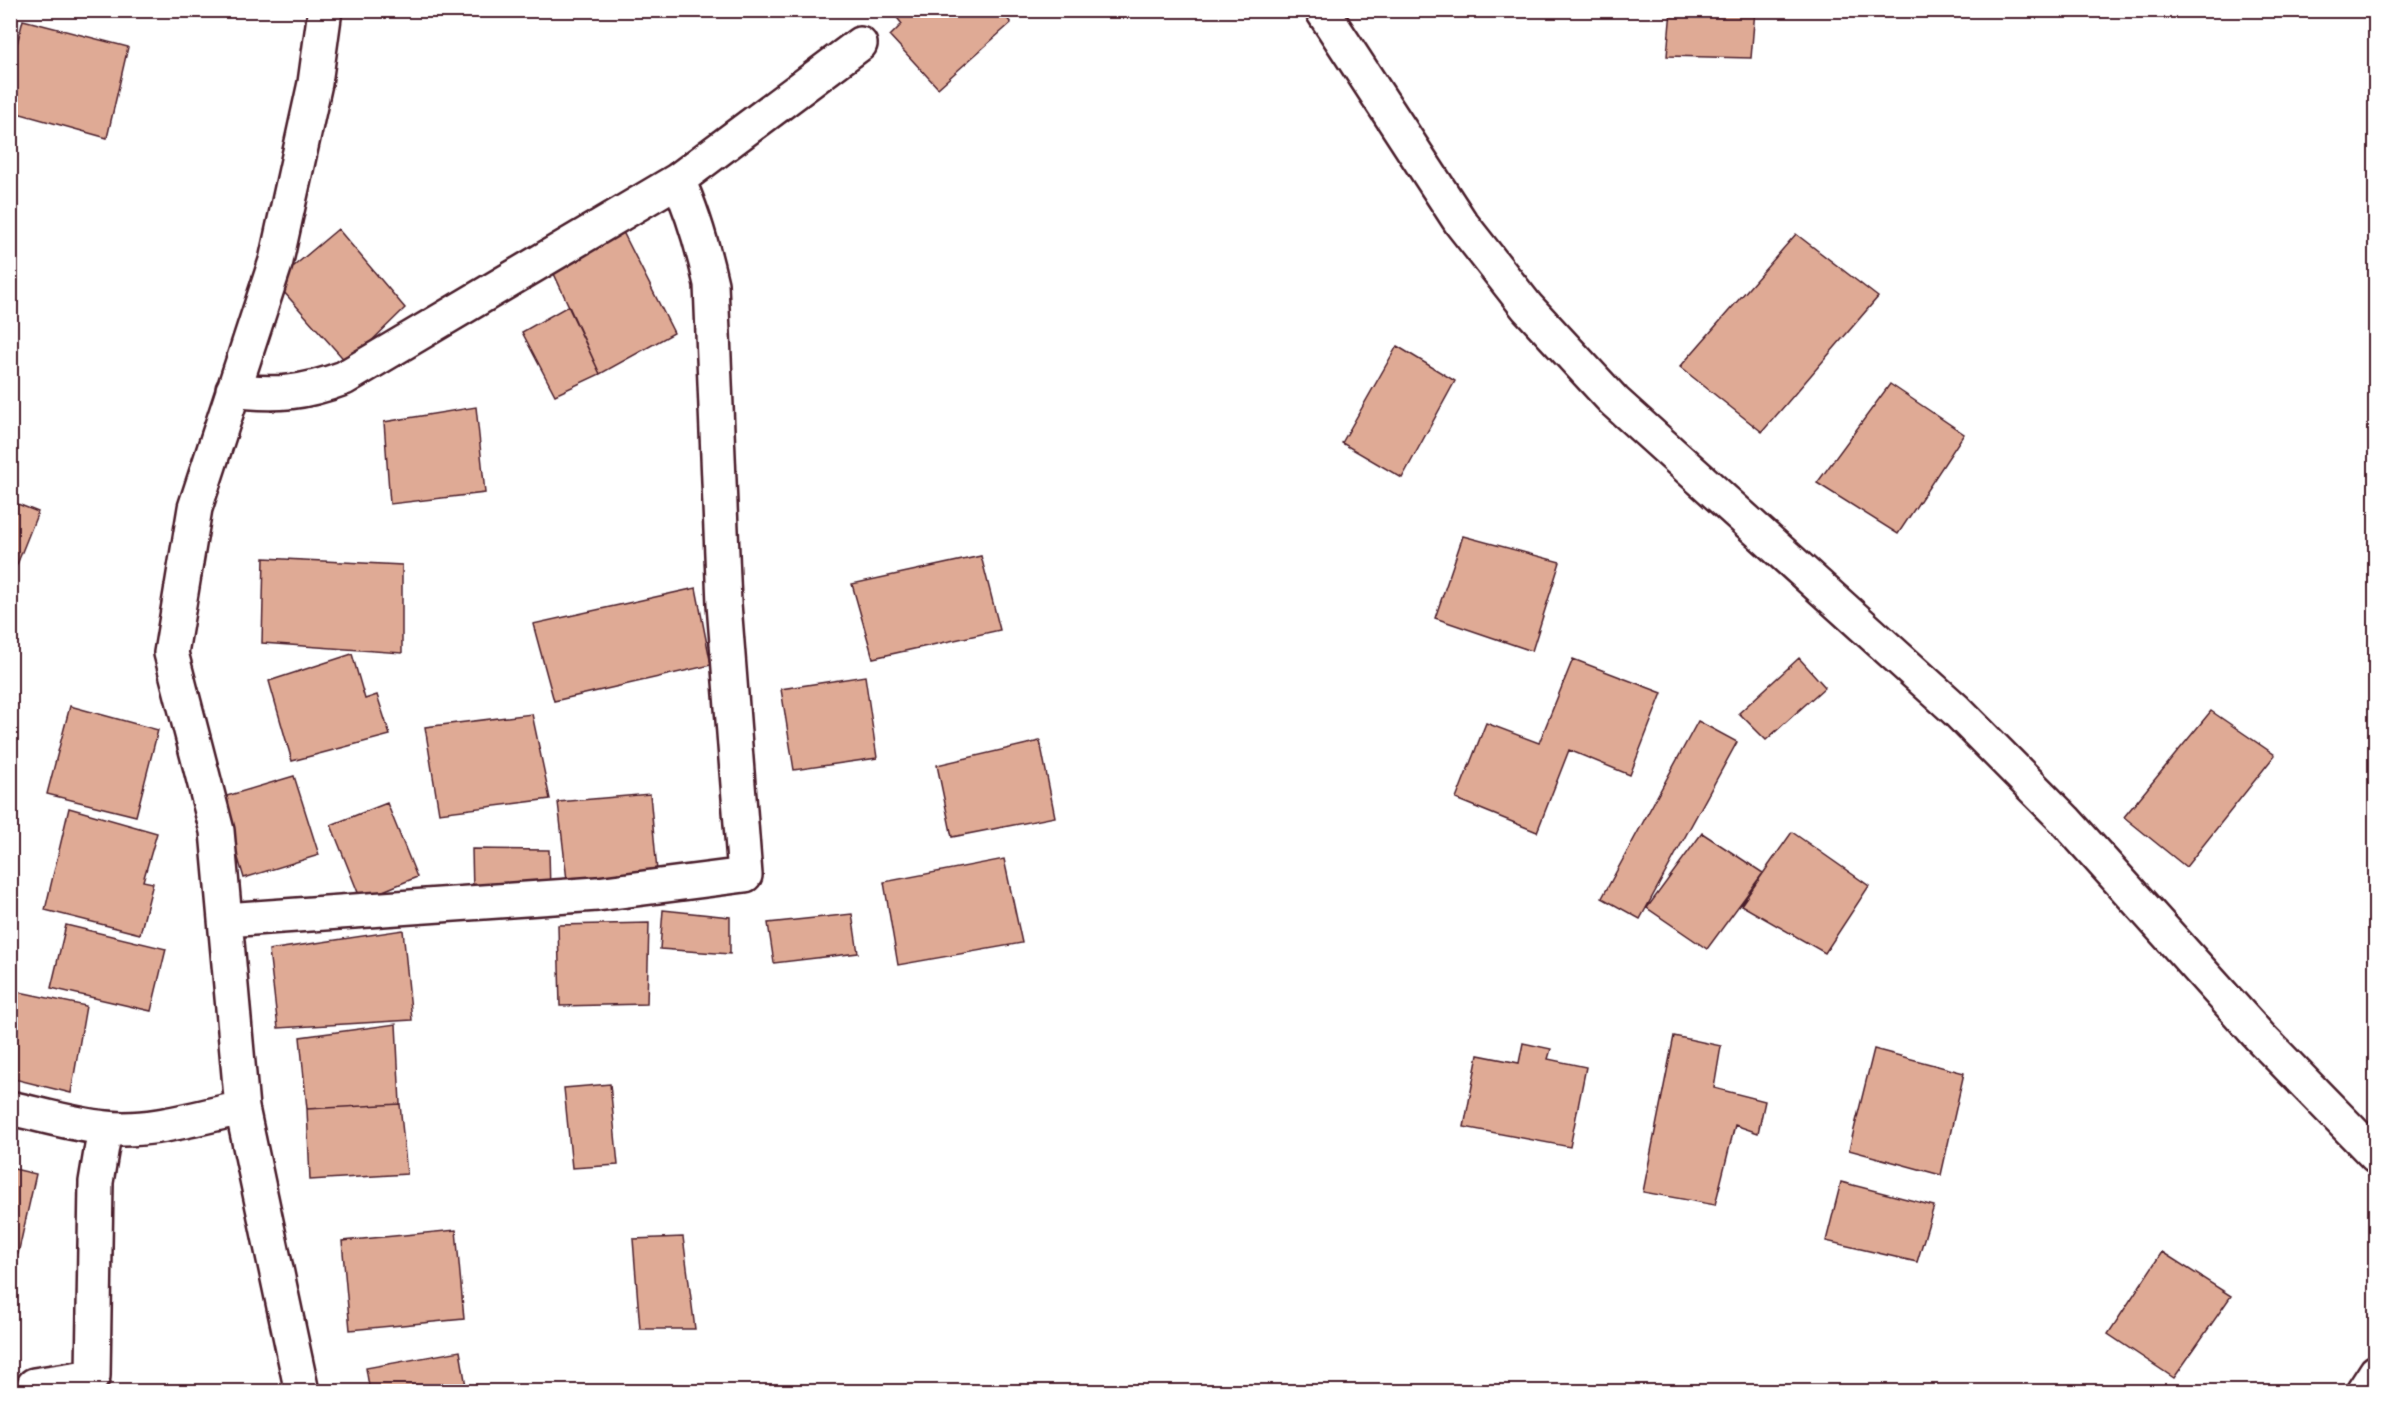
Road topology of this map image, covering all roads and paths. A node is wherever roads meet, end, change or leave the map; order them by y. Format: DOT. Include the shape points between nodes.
graph roads {
  1 [pos="325,10"];
  2 [pos="1322,10"];
  3 [pos="860,44"];
  4 [pos="678,180"];
  5 [pos="233,390"];
  6 [pos="225,920"];
  7 [pos="10,1108"];
  8 [pos="242,1108"];
  9 [pos="105,1128"];
  10 [pos="2376,1156"];
  11 [pos="2376,1371"];
  12 [pos="34,1385"];
  13 [pos="302,1392"];
  14 [pos="2363,1392"];
  1 -- 5 [label="street" via="315,83 276,261"];
  2 -- 10 [label="street" via="1461,223 1527,306 1598,384 1682,465 1956,711 2065,820 2260,1037"];
  3 -- 4 [label="street"];
  4 -- 5 [label="street" via="344,378 289,394"];
  4 -- 6 [label="street" via="702,240 711,284 724,604 745,875 597,894"];
  5 -- 6 [label="street" via="195,508 171,653 217,831"];
  6 -- 8 [label="street"];
  7 -- 9 [label="street"];
  8 -- 9 [label="street" via="155,1126"];
  8 -- 13 [label="street"];
  9 -- 12 [label="street" via="96,1182 93,1376"];
  11 -- 14 [label="street"];
}
